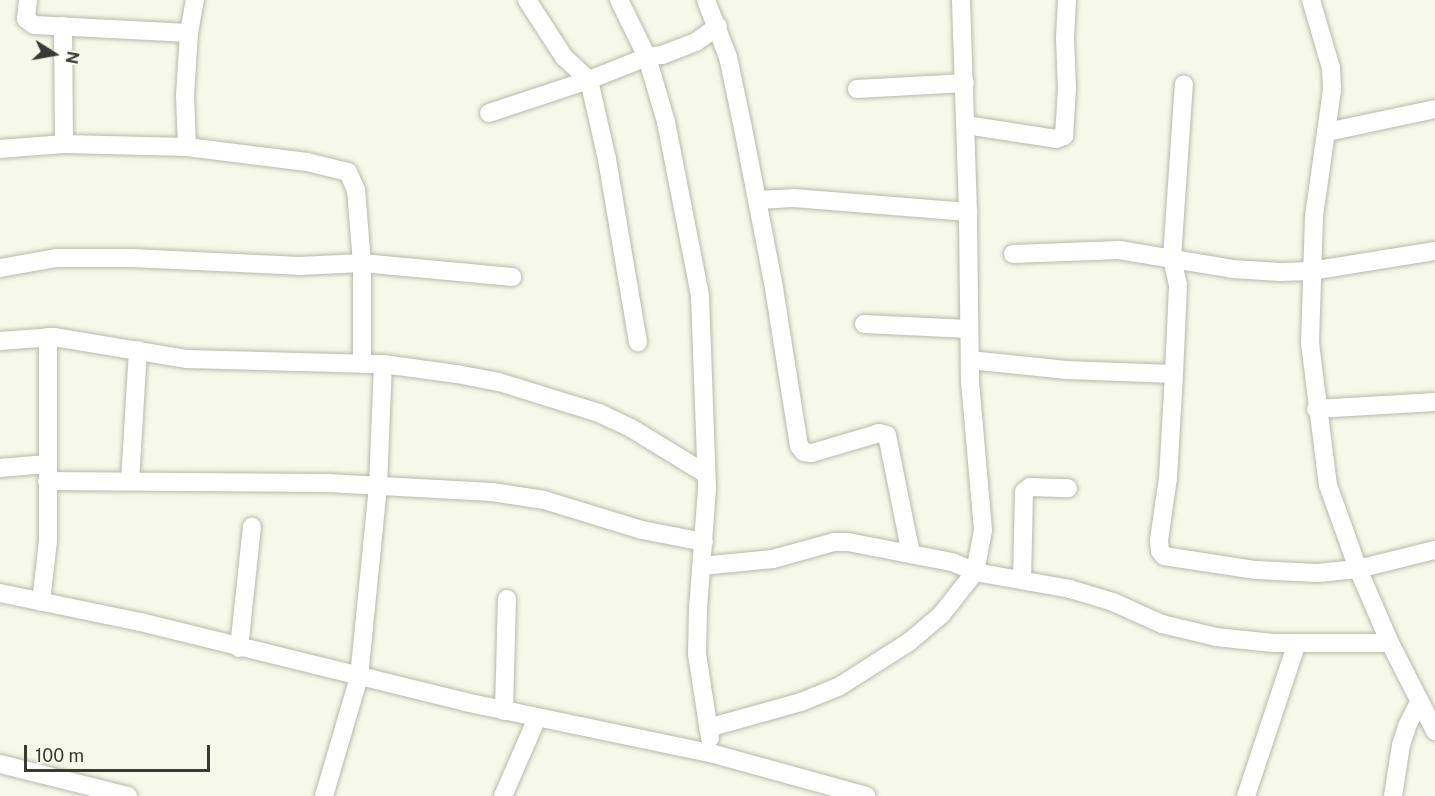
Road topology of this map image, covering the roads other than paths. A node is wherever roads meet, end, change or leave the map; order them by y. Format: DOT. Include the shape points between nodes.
graph roads {
  1 [pos="28,0"];
  2 [pos="195,0"];
  3 [pos="527,0"];
  4 [pos="619,0"];
  5 [pos="706,0"];
  6 [pos="961,0"];
  7 [pos="1067,0"];
  8 [pos="1311,0"];
  9 [pos="63,26"];
  10 [pos="718,26"];
  11 [pos="189,33"];
  12 [pos="647,57"];
  13 [pos="590,80"];
  14 [pos="965,83"];
  15 [pos="1184,84"];
  16 [pos="857,88"];
  17 [pos="1435,109"];
  18 [pos="489,113"];
  19 [pos="966,125"];
  20 [pos="1327,132"];
  21 [pos="64,144"];
  22 [pos="187,147"];
  23 [pos="0,149"];
  24 [pos="757,200"];
  25 [pos="968,212"];
  26 [pos="1435,251"];
  27 [pos="1013,254"];
  28 [pos="1172,258"];
  29 [pos="362,263"];
  30 [pos="0,268"];
  31 [pos="1311,270"];
  32 [pos="512,277"];
  33 [pos="864,324"];
  34 [pos="969,329"];
  35 [pos="48,337"];
  36 [pos="0,341"];
  37 [pos="638,342"];
  38 [pos="138,350"];
  39 [pos="970,360"];
  40 [pos="362,364"];
  41 [pos="383,364"];
  42 [pos="1174,374"];
  43 [pos="1435,402"];
  44 [pos="1316,409"];
  45 [pos="0,468"];
  46 [pos="47,472"];
  47 [pos="706,474"];
  48 [pos="130,481"];
  49 [pos="378,487"];
  50 [pos="1068,488"];
  51 [pos="252,527"];
  52 [pos="704,542"];
  53 [pos="1435,550"];
  54 [pos="911,555"];
  55 [pos="702,566"];
  56 [pos="1358,569"];
  57 [pos="975,572"];
  58 [pos="1022,580"];
  59 [pos="0,593"];
  60 [pos="507,599"];
  61 [pos="41,602"];
  62 [pos="1297,643"];
  63 [pos="1390,643"];
  64 [pos="239,648"];
  65 [pos="358,677"];
  66 [pos="1419,702"];
  67 [pos="504,711"];
  68 [pos="537,718"];
  69 [pos="708,728"];
  70 [pos="1435,731"];
  71 [pos="714,754"];
  72 [pos="0,764"];
  73 [pos="69,789"];
  74 [pos="859,795"];
  75 [pos="128,796"];
  76 [pos="326,796"];
  77 [pos="503,796"];
  78 [pos="1246,796"];
  79 [pos="1393,796"];
  1 -- 9 [label="street" via="29,22"];
  2 -- 11 [label="street"];
  3 -- 13 [label="street" via="564,57"];
  4 -- 12 [label="street"];
  5 -- 10 [label="street"];
  6 -- 14 [label="street"];
  7 -- 19 [label="street" via="1064,136 1056,139"];
  8 -- 20 [label="street" via="1330,68 1332,90"];
  9 -- 11 [label="street"];
  9 -- 21 [label="street"];
  10 -- 12 [label="street" via="696,42"];
  10 -- 24 [label="street"];
  11 -- 22 [label="street"];
  12 -- 13 [label="street"];
  12 -- 47 [label="street" via="668,133 700,296"];
  13 -- 18 [label="street"];
  13 -- 37 [label="street" via="608,159"];
  14 -- 16 [label="street"];
  14 -- 19 [label="street"];
  15 -- 28 [label="street"];
  17 -- 20 [label="street"];
  19 -- 25 [label="street"];
  20 -- 31 [label="street" via="1314,216"];
  21 -- 22 [label="street"];
  21 -- 23 [label="street"];
  22 -- 29 [label="street" via="307,162 348,172 356,190"];
  24 -- 25 [label="street" via="793,198"];
  24 -- 54 [label="street" via="799,446 812,453 879,433 887,435"];
  25 -- 34 [label="street"];
  26 -- 31 [label="street"];
  27 -- 28 [label="street" via="1119,250"];
  28 -- 31 [label="street" via="1232,269"];
  28 -- 42 [label="street" via="1178,285"];
  29 -- 30 [label="street" via="299,266 57,258"];
  29 -- 32 [label="street"];
  29 -- 40 [label="street"];
  31 -- 44 [label="street" via="1310,343"];
  33 -- 34 [label="street"];
  34 -- 39 [label="street"];
  35 -- 36 [label="street"];
  35 -- 38 [label="street"];
  35 -- 46 [label="street"];
  38 -- 40 [label="street" via="187,359"];
  38 -- 48 [label="street"];
  39 -- 42 [label="street" via="1066,370"];
  39 -- 57 [label="street" via="983,530"];
  40 -- 41 [label="street"];
  41 -- 47 [label="street" via="499,382 561,400 631,428"];
  41 -- 49 [label="street"];
  42 -- 56 [label="street" via="1170,457 1159,540 1162,554 1256,570 1318,573"];
  43 -- 44 [label="street"];
  44 -- 56 [label="street" via="1328,485"];
  45 -- 46 [label="street"];
  46 -- 48 [label="street"];
  46 -- 61 [label="street" via="48,541"];
  47 -- 52 [label="street"];
  48 -- 49 [label="street"];
  49 -- 52 [label="street" via="492,492 544,500 642,530"];
  49 -- 65 [label="street"];
  50 -- 58 [label="street" via="1030,487 1024,492"];
  51 -- 64 [label="street"];
  52 -- 55 [label="street"];
  53 -- 56 [label="street"];
  54 -- 55 [label="street" via="834,542 773,559"];
  54 -- 57 [label="street" via="952,562"];
  55 -- 69 [label="street" via="697,654"];
  56 -- 63 [label="street"];
  57 -- 58 [label="street"];
  57 -- 69 [label="street" via="941,615 909,642 840,686 801,702"];
  58 -- 62 [label="street" via="1070,588 1162,624 1216,637"];
  59 -- 61 [label="street"];
  60 -- 67 [label="street"];
  61 -- 64 [label="street"];
  62 -- 63 [label="street"];
  62 -- 78 [label="street"];
  63 -- 66 [label="street"];
  64 -- 65 [label="street"];
  65 -- 67 [label="street"];
  65 -- 76 [label="street"];
  66 -- 70 [label="street"];
  66 -- 79 [label="street" via="1401,745"];
  67 -- 68 [label="street"];
  68 -- 71 [label="street"];
  68 -- 77 [label="street"];
  69 -- 71 [label="street"];
  71 -- 74 [label="street"];
  72 -- 73 [label="street"];
  73 -- 75 [label="street"];
}
